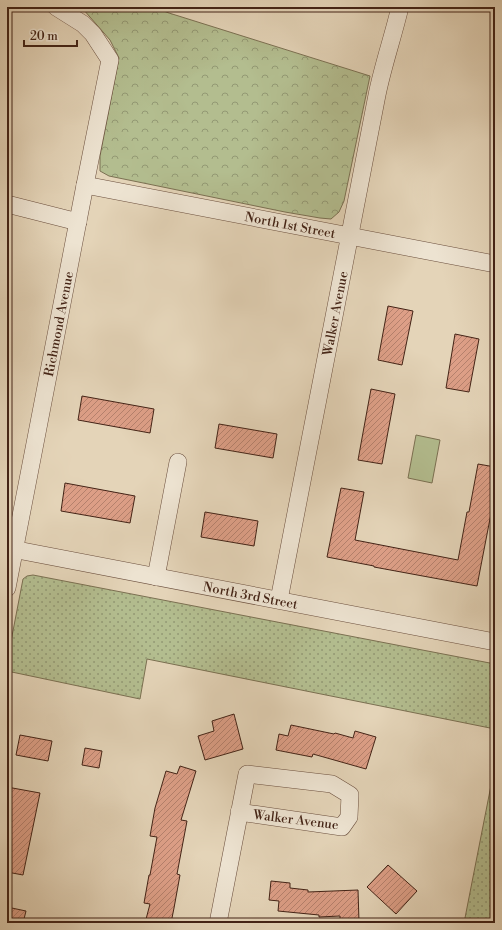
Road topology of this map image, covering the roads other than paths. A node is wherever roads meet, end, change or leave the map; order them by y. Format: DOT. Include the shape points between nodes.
graph roads {
  1 [pos="56,7"];
  2 [pos="400,7"];
  3 [pos="85,186"];
  4 [pos="7,204"];
  5 [pos="78,222"];
  6 [pos="349,236"];
  7 [pos="495,264"];
  8 [pos="178,462"];
  9 [pos="11,548"];
  10 [pos="156,577"];
  11 [pos="7,588"];
  12 [pos="279,600"];
  13 [pos="495,642"];
  14 [pos="239,812"];
  15 [pos="218,923"];
  1 -- 3 [label="street, Richmond Avenue" via="84,24 110,60"];
  2 -- 6 [label="street, Walker Avenue" via="382,70"];
  3 -- 5 [label="street, Richmond Avenue"];
  3 -- 6 [label="street, North 1st Street"];
  4 -- 5 [label="street"];
  5 -- 9 [label="street, Richmond Avenue"];
  6 -- 7 [label="street, North 1st Street"];
  6 -- 12 [label="street, Walker Avenue"];
  8 -- 10 [label="street"];
  9 -- 10 [label="street, North 3rd Street"];
  9 -- 11 [label="street, Richmond Avenue"];
  10 -- 12 [label="street, North 3rd Street"];
  12 -- 13 [label="street, North 3rd Street"];
  14 -- 14 [label="street, Walker Avenue" via="247,774 332,784 350,795 349,818 342,827"];
  14 -- 15 [label="street, Walker Avenue"];
}
